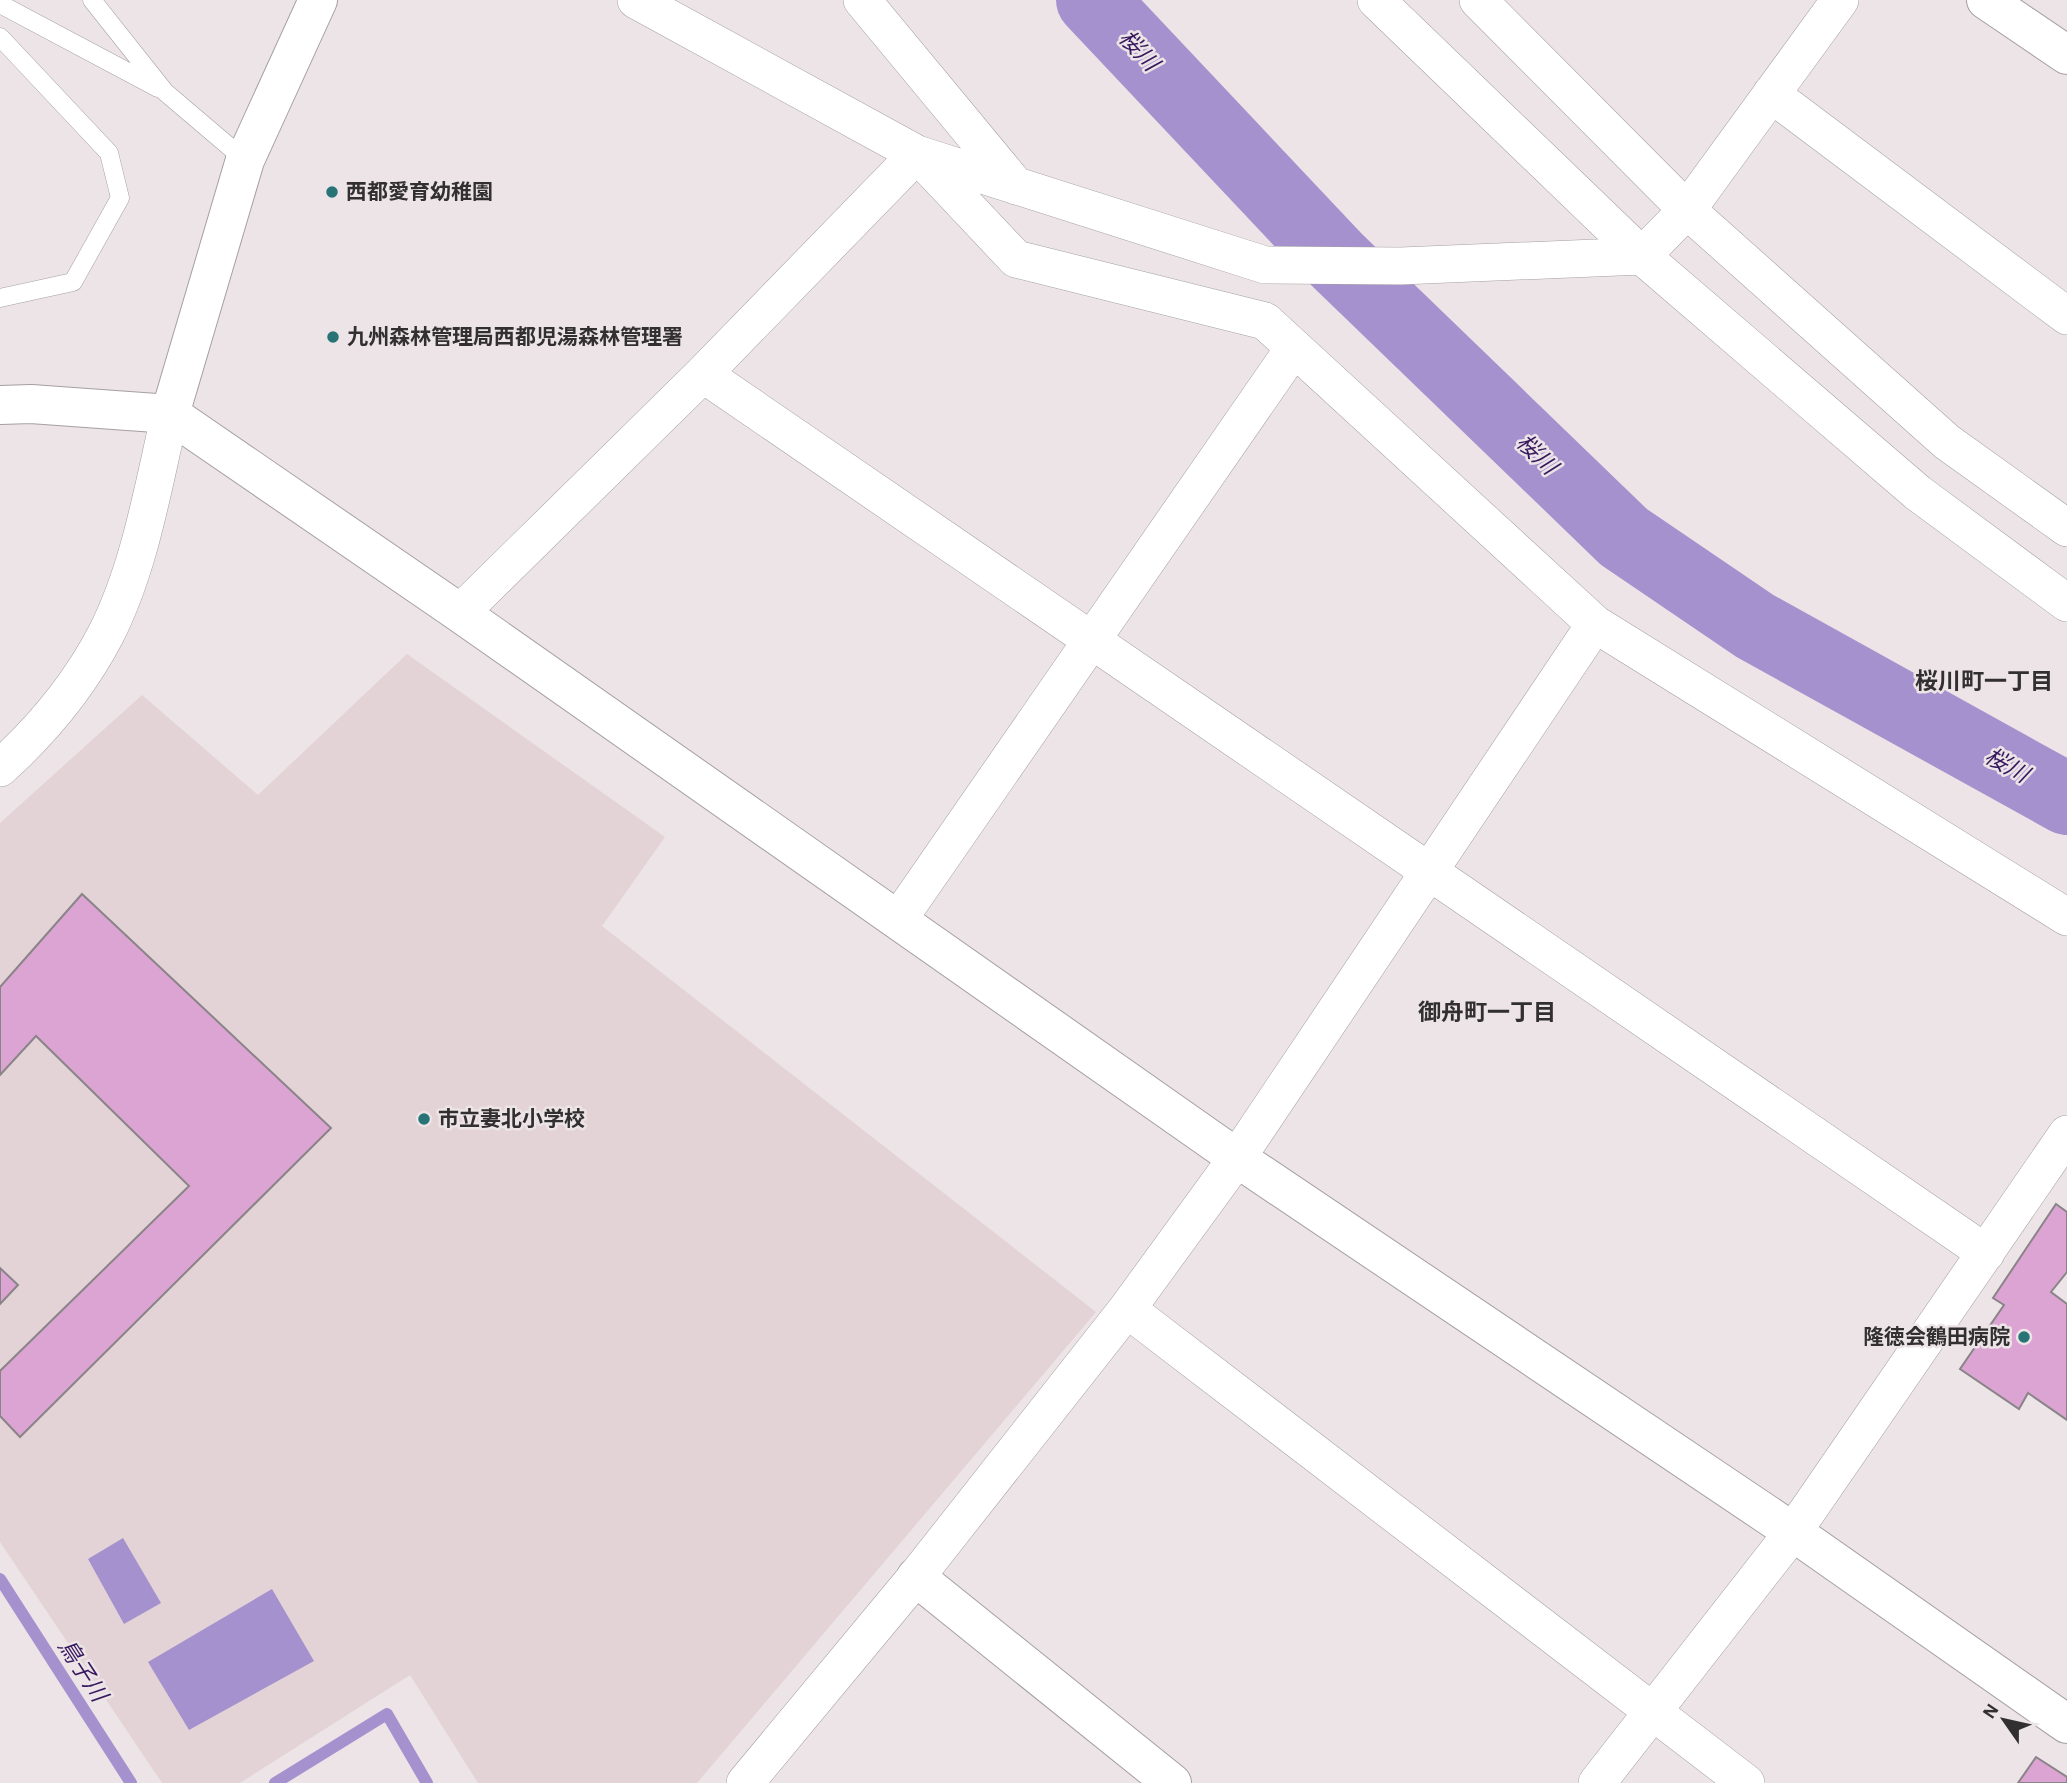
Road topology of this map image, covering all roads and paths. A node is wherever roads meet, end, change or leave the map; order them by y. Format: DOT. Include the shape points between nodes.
graph roads {
  1 [pos="92,0"];
  2 [pos="318,0"];
  3 [pos="636,0"];
  4 [pos="862,0"];
  5 [pos="1376,0"];
  6 [pos="1478,0"];
  7 [pos="1840,0"];
  8 [pos="1986,0"];
  9 [pos="0,4"];
  10 [pos="0,37"];
  11 [pos="2067,55"];
  12 [pos="165,92"];
  13 [pos="1771,94"];
  14 [pos="918,154"];
  15 [pos="245,160"];
  16 [pos="1016,186"];
  17 [pos="1686,210"];
  18 [pos="1642,256"];
  19 [pos="0,298"];
  20 [pos="2067,316"];
  21 [pos="1294,348"];
  22 [pos="703,374"];
  23 [pos="0,405"];
  24 [pos="170,414"];
  25 [pos="2067,528"];
  26 [pos="2067,603"];
  27 [pos="460,613"];
  28 [pos="1595,624"];
  29 [pos="1091,640"];
  30 [pos="0,768"];
  31 [pos="1428,871"];
  32 [pos="2067,917"];
  33 [pos="898,920"];
  34 [pos="2067,1134"];
  35 [pos="1237,1158"];
  36 [pos="2057,1174"];
  37 [pos="1986,1253"];
  38 [pos="1127,1309"];
  39 [pos="1793,1532"];
  40 [pos="916,1577"];
  41 [pos="1653,1713"];
  42 [pos="2067,1724"];
  43 [pos="745,1783"];
  44 [pos="1172,1783"];
  45 [pos="1597,1783"];
  46 [pos="1746,1783"];
  1 -- 12 [label="lane"];
  2 -- 15 [label="street"];
  3 -- 14 [label="street"];
  4 -- 16 [label="street"];
  5 -- 18 [label="street"];
  6 -- 17 [label="street"];
  7 -- 13 [label="street"];
  8 -- 11 [label="street"];
  9 -- 12 [label="lane"];
  10 -- 19 [label="lane" via="109,153 120,198 73,282"];
  12 -- 15 [label="lane"];
  13 -- 17 [label="street"];
  13 -- 20 [label="street"];
  14 -- 16 [label="street"];
  14 -- 21 [label="street" via="1016,259 1265,321"];
  14 -- 22 [label="street"];
  15 -- 24 [label="street"];
  16 -- 18 [label="street" via="1265,265 1401,266"];
  17 -- 18 [label="street"];
  17 -- 25 [label="street" via="1947,442"];
  18 -- 26 [label="street" via="1918,493"];
  21 -- 28 [label="street"];
  21 -- 29 [label="street"];
  22 -- 27 [label="street"];
  22 -- 29 [label="street"];
  23 -- 24 [label="street"];
  24 -- 27 [label="street"];
  24 -- 30 [label="street" via="138,548 106,634 61,703"];
  27 -- 33 [label="street"];
  28 -- 31 [label="street"];
  28 -- 32 [label="street"];
  29 -- 31 [label="street"];
  29 -- 33 [label="street"];
  31 -- 35 [label="street"];
  31 -- 37 [label="street"];
  33 -- 35 [label="street"];
  34 -- 36 [label="street"];
  35 -- 38 [label="street"];
  35 -- 39 [label="street"];
  36 -- 37 [label="street"];
  37 -- 39 [label="street"];
  38 -- 40 [label="street"];
  38 -- 41 [label="street"];
  39 -- 41 [label="street"];
  39 -- 42 [label="street"];
  40 -- 43 [label="street"];
  40 -- 44 [label="street"];
  41 -- 45 [label="street"];
  41 -- 46 [label="street"];
}
